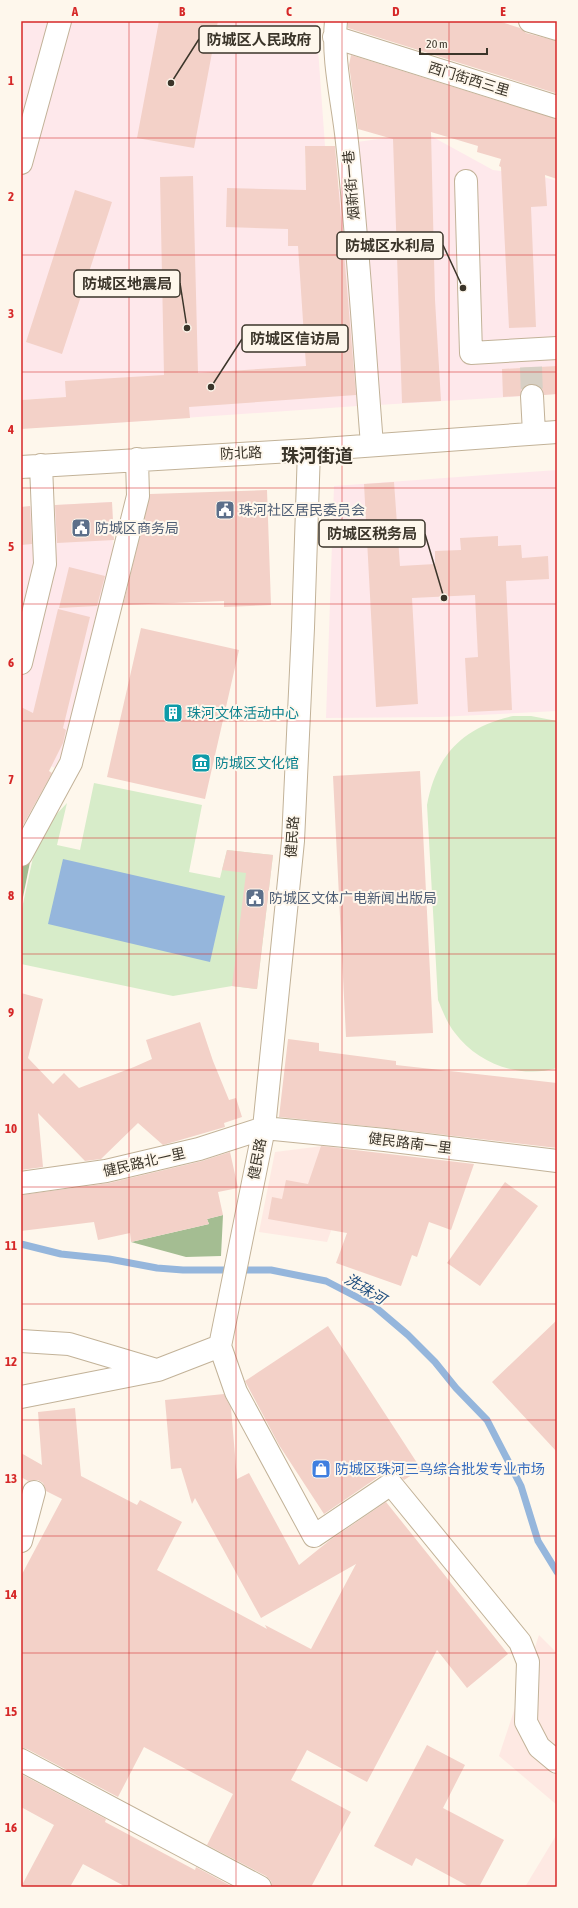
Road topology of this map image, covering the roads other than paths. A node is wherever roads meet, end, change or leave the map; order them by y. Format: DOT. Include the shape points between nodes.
graph roads {
  1 [pos="60,21"];
  2 [pos="530,21"];
  3 [pos="335,29"];
  4 [pos="557,30"];
  5 [pos="557,107"];
  6 [pos="21,164"];
  7 [pos="466,181"];
  8 [pos="557,348"];
  9 [pos="532,396"];
  10 [pos="557,432"];
  11 [pos="534,433"];
  12 [pos="372,444"];
  13 [pos="309,450"];
  14 [pos="137,459"];
  15 [pos="31,466"];
  16 [pos="21,663"];
  17 [pos="21,855"];
  18 [pos="264,1128"];
  19 [pos="557,1161"];
  20 [pos="21,1183"];
  21 [pos="21,1341"];
  22 [pos="220,1346"];
  23 [pos="158,1370"];
  24 [pos="21,1397"];
  25 [pos="34,1492"];
  26 [pos="21,1541"];
  27 [pos="21,1760"];
  28 [pos="557,1762"];
  29 [pos="260,1887"];
  1 -- 6 [label="street"];
  2 -- 4 [label="street"];
  3 -- 5 [label="street, 西门街西三里"];
  3 -- 12 [label="street, 烟新街一巷" via="338,76 347,141"];
  7 -- 8 [label="street" via="471,353 530,358"];
  9 -- 11 [label="street"];
  10 -- 11 [label="street, 防北路"];
  11 -- 12 [label="street, 防北路"];
  12 -- 13 [label="street, 防北路"];
  13 -- 14 [label="street, 防北路"];
  13 -- 18 [label="street, 健民路" via="293,841"];
  14 -- 15 [label="street, 防北路"];
  14 -- 17 [label="street" via="138,496 71,763"];
  15 -- 16 [label="street" via="45,564"];
  18 -- 19 [label="street, 健民路南一里"];
  18 -- 20 [label="street, 健民路北一里" via="199,1149 106,1171"];
  18 -- 22 [label="street, 健民路"];
  21 -- 23 [label="street" via="69,1344"];
  22 -- 23 [label="street"];
  22 -- 28 [label="street" via="236,1392 314,1536 391,1484 520,1642 528,1662 526,1722 539,1747"];
  23 -- 24 [label="street"];
  25 -- 26 [label="street"];
  27 -- 29 [label="street"];
}
